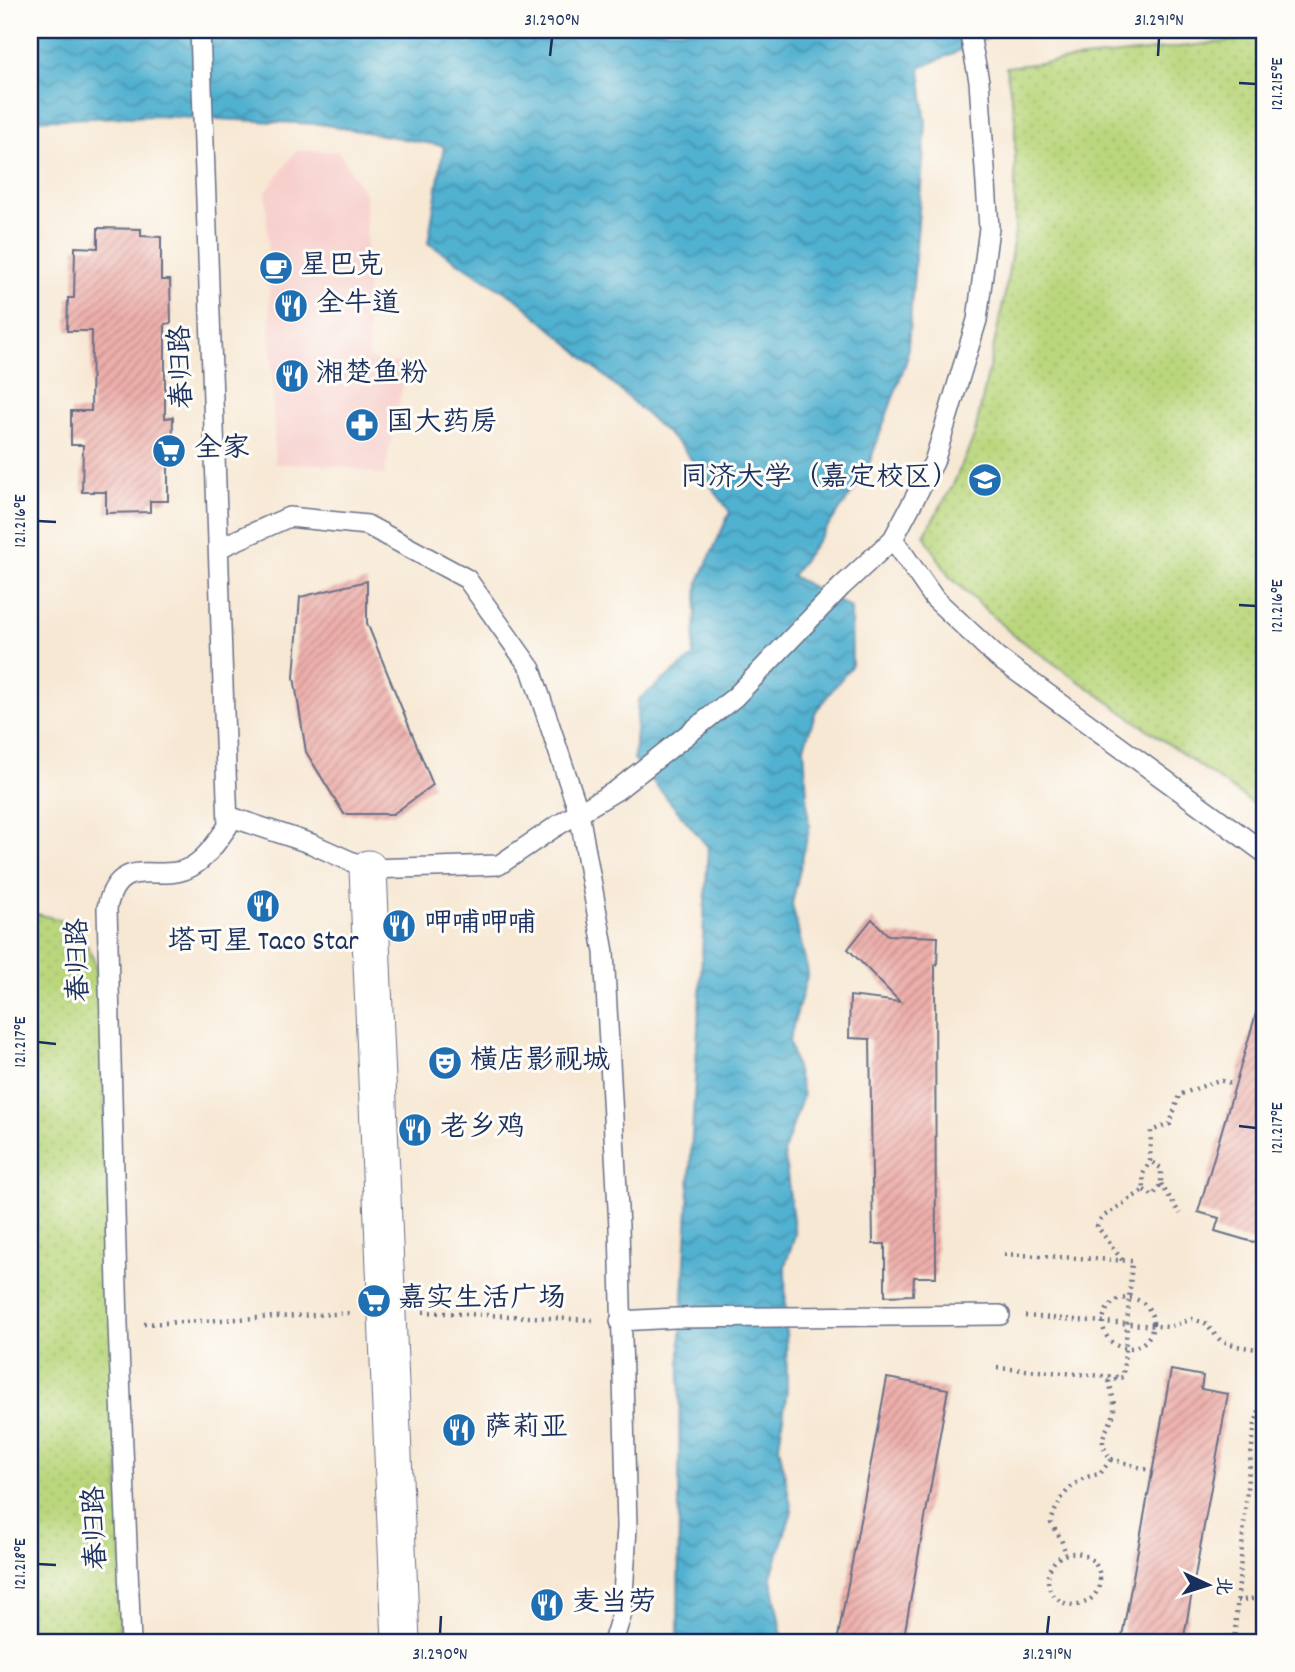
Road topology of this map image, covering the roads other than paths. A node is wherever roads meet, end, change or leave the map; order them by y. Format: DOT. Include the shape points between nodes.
graph roads {
  1 [pos="200,30"];
  2 [pos="969,30"];
  3 [pos="892,539"];
  4 [pos="219,548"];
  5 [pos="579,813"];
  6 [pos="228,816"];
  7 [pos="1265,853"];
  8 [pos="368,869"];
  9 [pos="1000,1315"];
  10 [pos="620,1321"];
  11 [pos="131,1642"];
  12 [pos="401,1642"];
  13 [pos="613,1642"];
  1 -- 4 [label="lane, 春归路"];
  2 -- 3 [label="lane" via="979,81 989,228 976,320 934,462"];
  3 -- 5 [label="lane" via="735,697 617,790"];
  3 -- 7 [label="lane" via="934,598 997,657"];
  4 -- 5 [label="lane" via="289,517 367,525 467,579 531,669"];
  4 -- 6 [label="lane, 春归路"];
  5 -- 8 [label="lane" via="499,865"];
  5 -- 10 [label="lane" via="604,952"];
  6 -- 8 [label="lane"];
  6 -- 11 [label="lane, 春归路" via="228,826 191,867 176,872 139,872 110,892 107,908"];
  8 -- 12 [label="street"];
  9 -- 10 [label="lane"];
  10 -- 13 [label="lane" via="627,1527 622,1613"];
}
